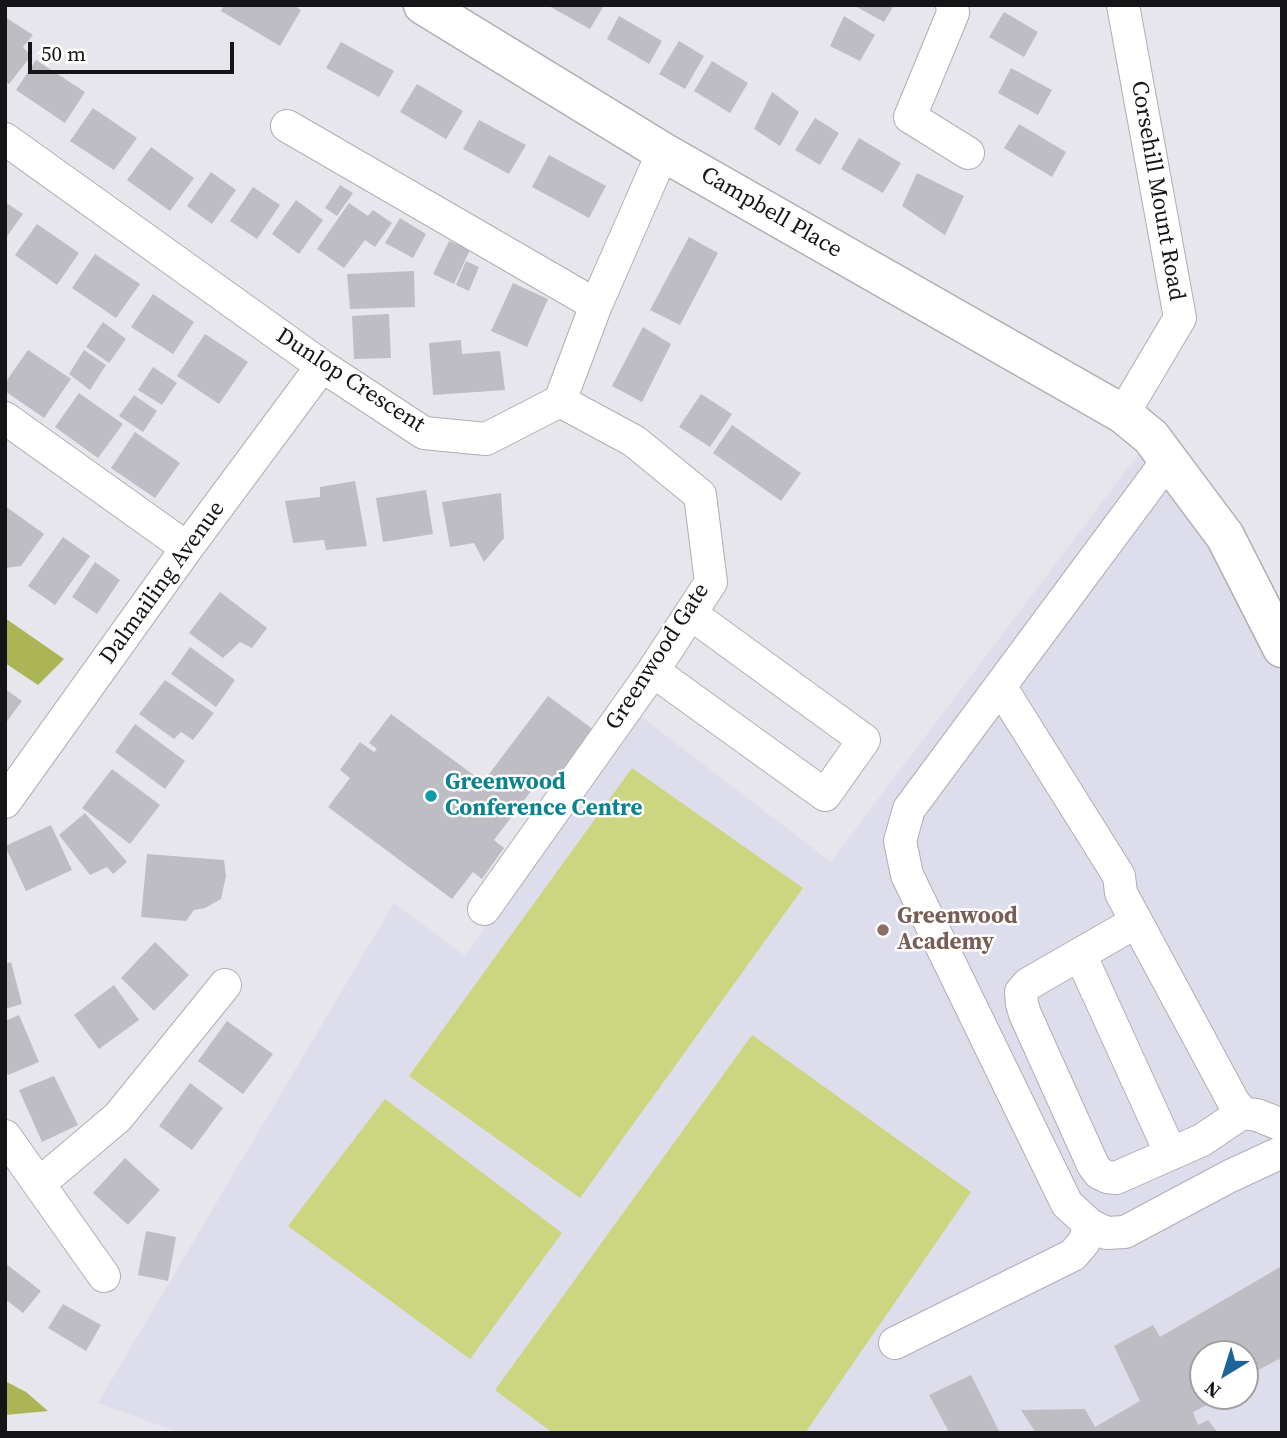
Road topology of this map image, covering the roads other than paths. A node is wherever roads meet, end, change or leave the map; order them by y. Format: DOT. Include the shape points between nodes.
graph roads {
  1 [pos="423,5"];
  2 [pos="952,5"];
  3 [pos="1123,5"];
  4 [pos="286,125"];
  5 [pos="5,139"];
  6 [pos="663,152"];
  7 [pos="968,153"];
  8 [pos="596,305"];
  9 [pos="322,366"];
  10 [pos="560,401"];
  11 [pos="1124,414"];
  12 [pos="5,418"];
  13 [pos="1168,460"];
  14 [pos="187,548"];
  15 [pos="691,614"];
  16 [pos="1282,648"];
  17 [pos="653,671"];
  18 [pos="1000,686"];
  19 [pos="5,802"];
  20 [pos="484,909"];
  21 [pos="1136,922"];
  22 [pos="1080,954"];
  23 [pos="225,985"];
  24 [pos="1242,1113"];
  25 [pos="1282,1125"];
  26 [pos="5,1136"];
  27 [pos="1282,1152"];
  28 [pos="1171,1154"];
  29 [pos="1138,1168"];
  30 [pos="39,1184"];
  31 [pos="1159,1214"];
  32 [pos="1090,1225"];
  33 [pos="104,1276"];
  34 [pos="895,1343"];
  1 -- 6 [label="main road, Campbell Place"];
  2 -- 7 [label="street" via="953,13 910,117"];
  3 -- 11 [label="street, Corsehill Mount Road" via="1180,318"];
  4 -- 8 [label="street"];
  5 -- 9 [label="street, Dunlop Crescent"];
  6 -- 8 [label="street"];
  6 -- 11 [label="main road, Campbell Place"];
  8 -- 10 [label="street"];
  9 -- 10 [label="street, Dunlop Crescent" via="424,433 486,439"];
  9 -- 14 [label="street, Dalmailing Avenue"];
  10 -- 15 [label="street, Greenwood Gate" via="634,441 700,495 710,582"];
  11 -- 13 [label="main road" via="1151,437"];
  12 -- 14 [label="street"];
  13 -- 16 [label="main road" via="1225,536"];
  13 -- 18 [label="street"];
  14 -- 19 [label="street, Dalmailing Avenue"];
  15 -- 17 [label="street, Greenwood Gate"];
  15 -- 17 [label="street" via="864,740 825,795"];
  17 -- 20 [label="street, Greenwood Gate"];
  18 -- 21 [label="street" via="1119,876 1121,893"];
  18 -- 32 [label="street" via="909,808 900,841 907,875 1067,1204"];
  21 -- 22 [label="street"];
  21 -- 24 [label="street"];
  22 -- 28 [label="street"];
  22 -- 29 [label="street" via="1028,984 1021,992 1021,1004 1093,1165 1107,1177 1116,1178"];
  23 -- 30 [label="street" via="118,1117"];
  24 -- 25 [label="street"];
  24 -- 28 [label="street"];
  26 -- 30 [label="street"];
  27 -- 31 [label="street"];
  28 -- 29 [label="street"];
  29 -- 31 [label="street"];
  30 -- 33 [label="street"];
  31 -- 32 [label="street" via="1125,1232 1106,1233"];
  32 -- 34 [label="street" via="1073,1255"];
}
